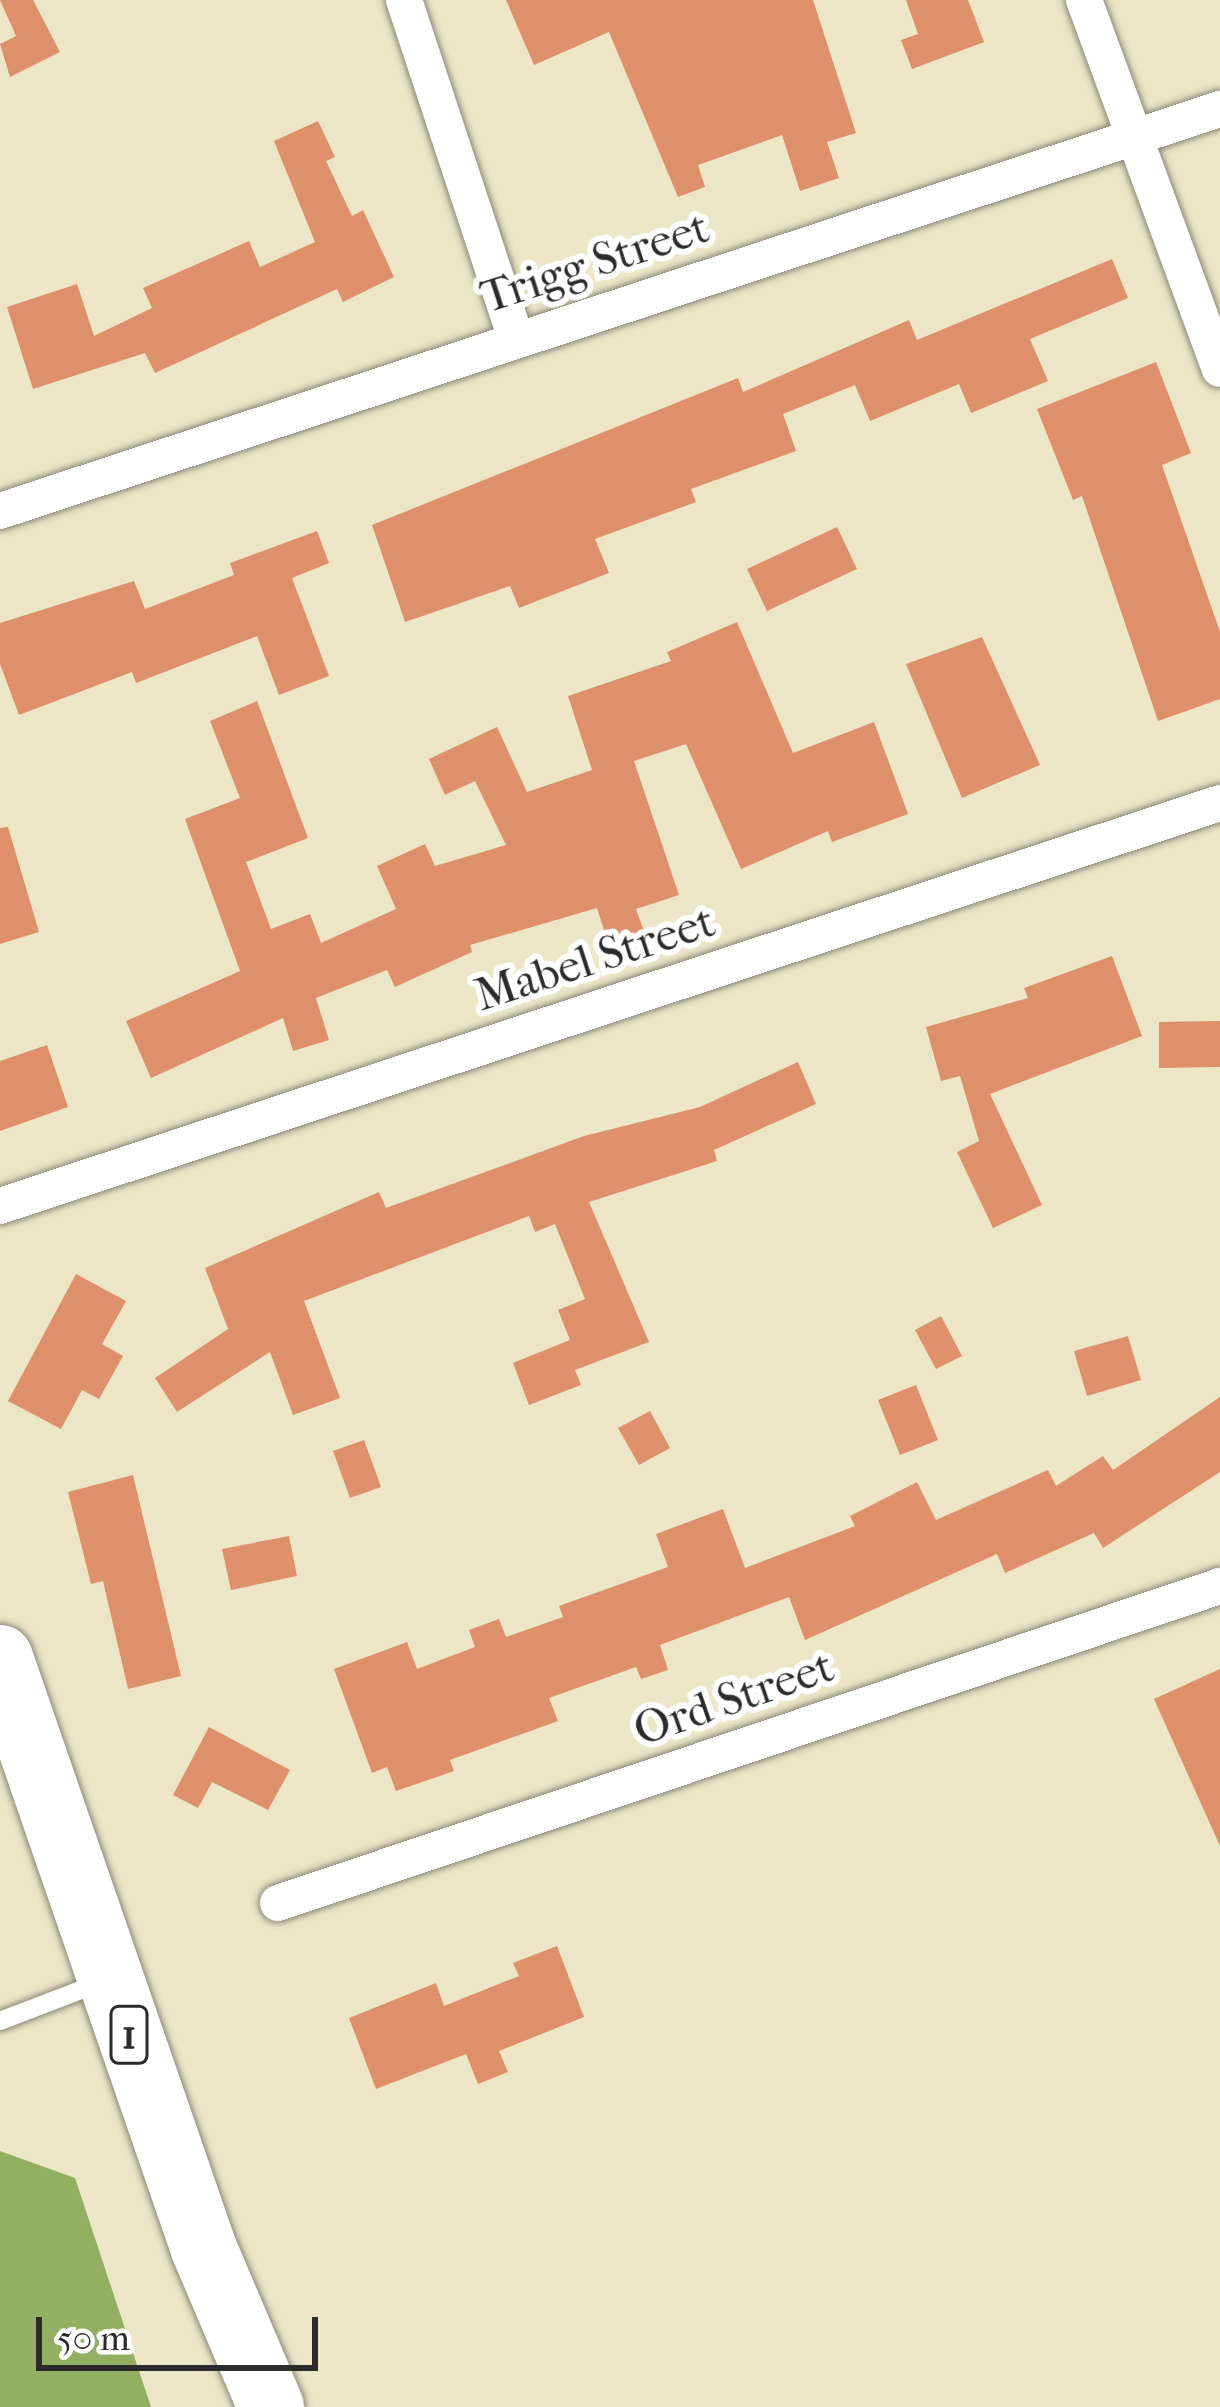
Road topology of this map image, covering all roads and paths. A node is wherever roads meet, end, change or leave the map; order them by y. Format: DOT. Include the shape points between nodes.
graph roads {
  1 [pos="404,0"];
  2 [pos="1084,0"];
  3 [pos="1220,109"];
  4 [pos="1139,135"];
  5 [pos="516,339"];
  6 [pos="1220,370"];
  7 [pos="0,511"];
  8 [pos="1220,803"];
  9 [pos="0,1206"];
  10 [pos="1220,1586"];
  11 [pos="0,1658"];
  12 [pos="278,1903"];
  13 [pos="110,1979"];
  14 [pos="0,2021"];
  15 [pos="271,2407"];
  1 -- 5 [label="street"];
  2 -- 4 [label="street"];
  3 -- 4 [label="street, Trigg Street"];
  4 -- 5 [label="street, Trigg Street"];
  4 -- 6 [label="street"];
  5 -- 7 [label="street, Trigg Street"];
  8 -- 9 [label="street, Mabel Street"];
  10 -- 12 [label="street, Ord Street"];
  11 -- 13 [label="highway, 1"];
  13 -- 14 [label="lane"];
  13 -- 15 [label="highway, 1" via="203,2249"];
}
